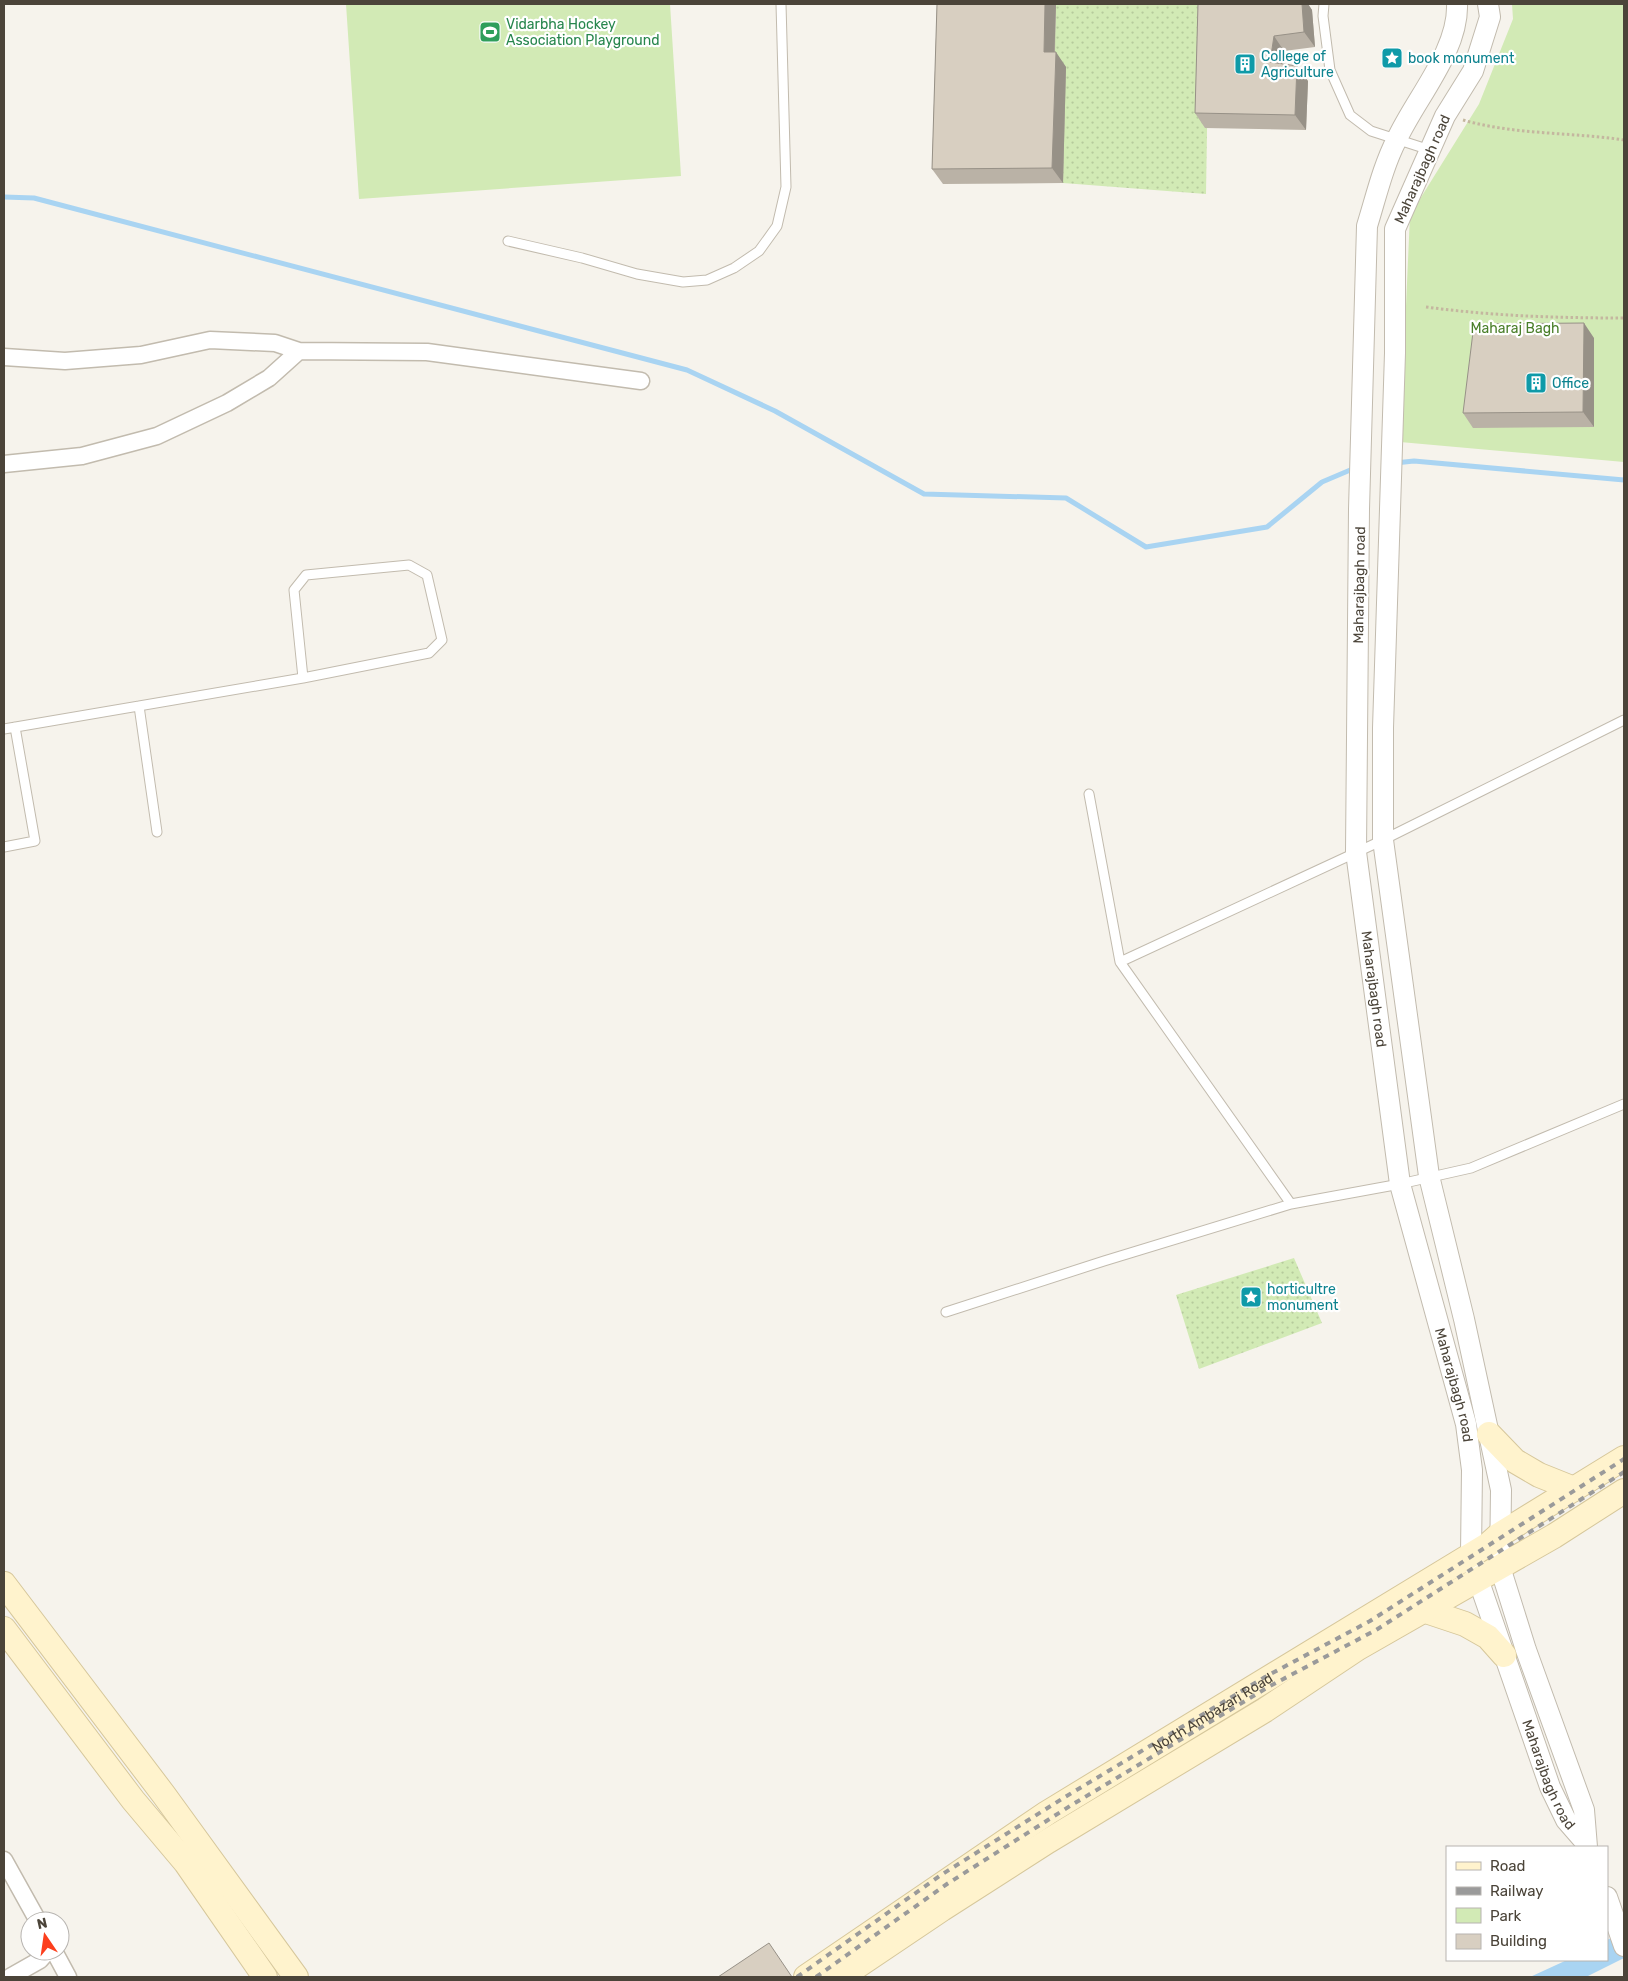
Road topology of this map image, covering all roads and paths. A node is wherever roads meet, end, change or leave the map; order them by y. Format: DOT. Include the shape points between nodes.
graph roads {
  1 [pos="781,4"];
  2 [pos="1324,4"];
  3 [pos="1457,4"];
  4 [pos="1488,4"];
  5 [pos="1445,116"];
  6 [pos="1397,139"];
  7 [pos="1624,140"];
  8 [pos="1430,151"];
  9 [pos="508,241"];
  10 [pos="1426,307"];
  11 [pos="1624,318"];
  12 [pos="299,352"];
  13 [pos="4,356"];
  14 [pos="641,381"];
  15 [pos="4,464"];
  16 [pos="303,678"];
  17 [pos="139,706"];
  18 [pos="1624,720"];
  19 [pos="15,728"];
  20 [pos="4,729"];
  21 [pos="1089,794"];
  22 [pos="156,832"];
  23 [pos="1383,840"];
  24 [pos="4,847"];
  25 [pos="1356,852"];
  26 [pos="1120,962"];
  27 [pos="1624,1104"];
  28 [pos="1429,1176"];
  29 [pos="1400,1184"];
  30 [pos="1290,1204"];
  31 [pos="946,1312"];
  32 [pos="1489,1434"];
  33 [pos="1624,1458"];
  34 [pos="1574,1488"];
  35 [pos="1624,1491"];
  36 [pos="1499,1535"];
  37 [pos="1471,1554"];
  38 [pos="1500,1568"];
  39 [pos="1478,1579"];
  40 [pos="4,1584"];
  41 [pos="1426,1611"];
  42 [pos="4,1629"];
  43 [pos="1504,1655"];
  44 [pos="1587,1845"];
  45 [pos="5,1866"];
  46 [pos="1610,1905"];
  47 [pos="32,1911"];
  48 [pos="1624,1946"];
  49 [pos="38,1961"];
  50 [pos="59,1961"];
  51 [pos="10,1977"];
  52 [pos="68,1977"];
  53 [pos="265,1977"];
  54 [pos="296,1977"];
  55 [pos="806,1977"];
  56 [pos="841,1977"];
  1 -- 9 [label="lane" via="786,187 777,226 759,251 734,268 707,280 683,282 637,274"];
  2 -- 6 [label="lane" via="1330,70 1350,115 1371,131"];
  3 -- 6 [label="street, Maharajbagh road" via="1458,18 1441,62"];
  4 -- 5 [label="street, Maharajbagh road" via="1490,17 1473,72"];
  5 -- 7 [label="path" via="1489,128"];
  5 -- 8 [label="street, Maharajbagh road"];
  6 -- 8 [label="lane"];
  6 -- 25 [label="street, Maharajbagh road" via="1367,226 1359,510"];
  8 -- 23 [label="street, Maharajbagh road" via="1396,229"];
  10 -- 11 [label="path" via="1565,318"];
  12 -- 13 [label="street" via="275,343 210,340 141,355 65,360"];
  12 -- 14 [label="street" via="427,352"];
  12 -- 15 [label="street" via="269,378 244,393 157,436 82,456"];
  16 -- 16 [label="lane" via="429,653 442,640 427,575 409,565 306,575 294,590"];
  16 -- 17 [label="lane"];
  17 -- 19 [label="lane"];
  17 -- 22 [label="lane"];
  18 -- 23 [label="lane"];
  19 -- 20 [label="lane"];
  19 -- 24 [label="lane" via="35,841"];
  21 -- 26 [label="lane"];
  23 -- 25 [label="lane"];
  23 -- 28 [label="street, Maharajbagh road"];
  25 -- 26 [label="lane"];
  25 -- 29 [label="street, Maharajbagh road"];
  26 -- 30 [label="lane"];
  27 -- 28 [label="lane" via="1470,1168"];
  28 -- 29 [label="lane"];
  28 -- 32 [label="street, Maharajbagh road"];
  29 -- 30 [label="lane"];
  29 -- 37 [label="street, Maharajbagh road" via="1466,1424 1472,1470"];
  30 -- 31 [label="lane"];
  32 -- 34 [label="main road" via="1515,1461 1539,1475"];
  32 -- 36 [label="street, Maharajbagh road" via="1501,1490"];
  33 -- 34 [label="main road, North Ambazari Road"];
  34 -- 36 [label="main road, North Ambazari Road"];
  35 -- 38 [label="main road, North Ambazari Road"];
  36 -- 37 [label="main road, North Ambazari Road"];
  36 -- 38 [label="street, Maharajbagh road"];
  37 -- 39 [label="street, Maharajbagh road"];
  37 -- 55 [label="main road, North Ambazari Road" via="1047,1813"];
  38 -- 39 [label="main road, North Ambazari Road"];
  38 -- 44 [label="street, Maharajbagh road" via="1584,1810"];
  39 -- 41 [label="main road, North Ambazari Road"];
  39 -- 43 [label="street, Maharajbagh road"];
  40 -- 54 [label="main road" via="164,1795"];
  41 -- 43 [label="main road" via="1465,1624 1488,1637"];
  41 -- 56 [label="main road, North Ambazari Road" via="1358,1648 1265,1710 1048,1841"];
  42 -- 53 [label="main road" via="133,1800 186,1864"];
  43 -- 44 [label="street, Maharajbagh road" via="1550,1787 1566,1820"];
  45 -- 47 [label="street"];
  46 -- 48 [label="street"];
  49 -- 51 [label="street"];
  50 -- 52 [label="street"];
}
